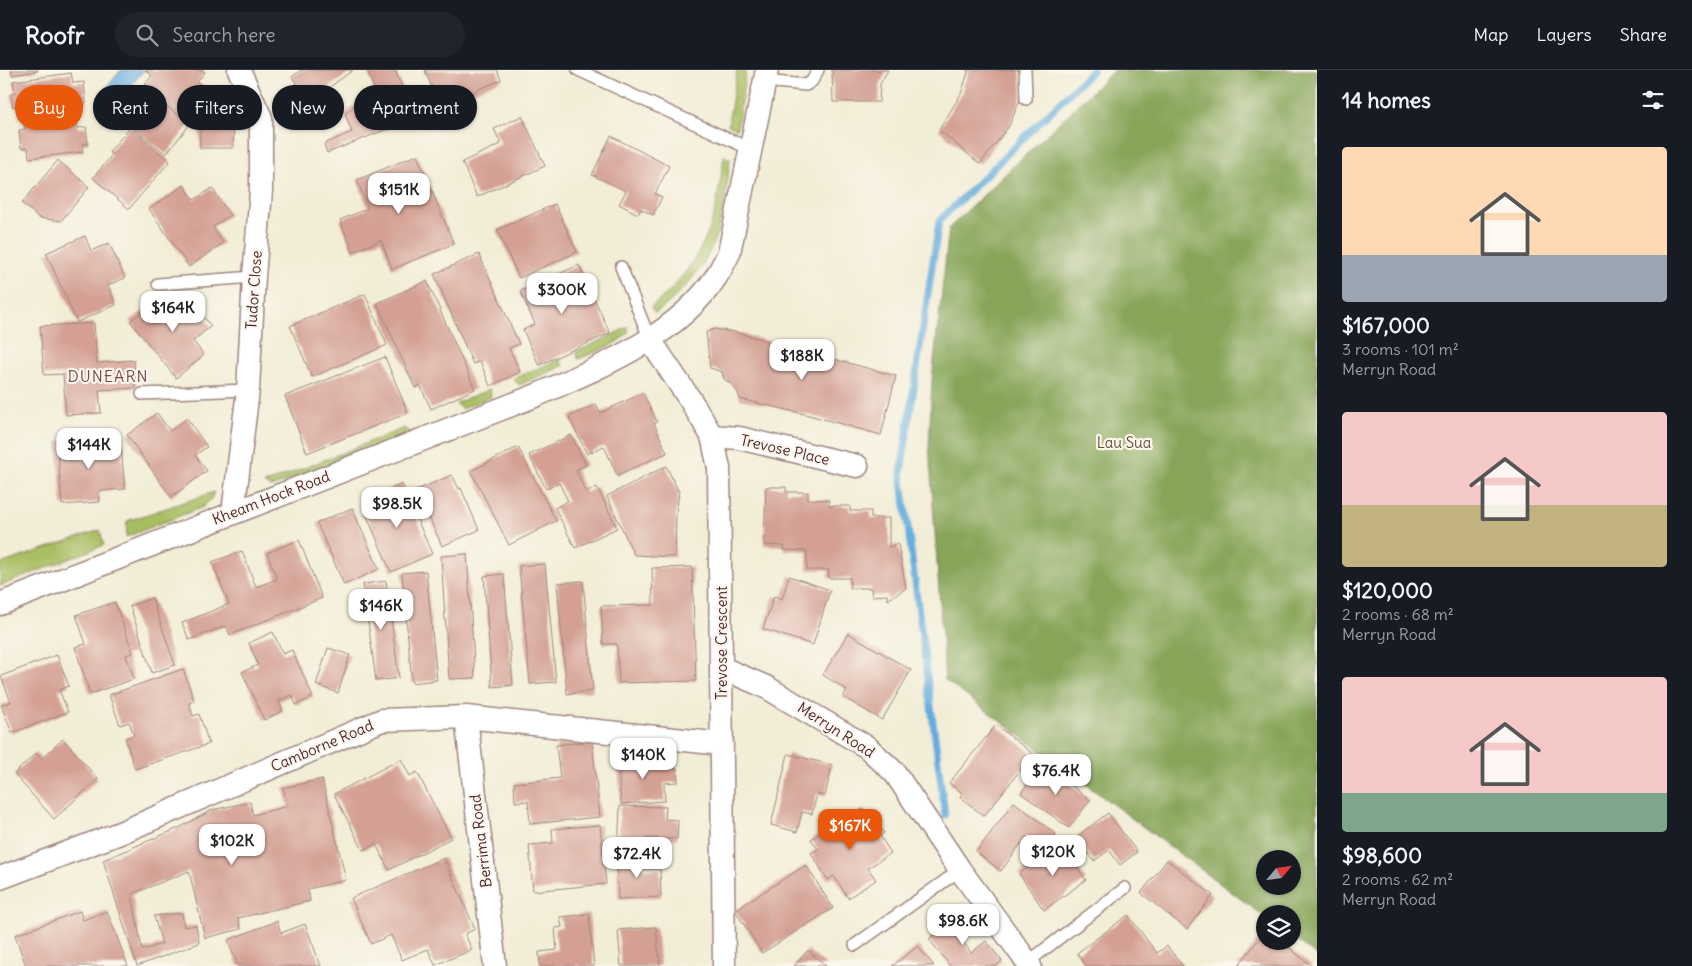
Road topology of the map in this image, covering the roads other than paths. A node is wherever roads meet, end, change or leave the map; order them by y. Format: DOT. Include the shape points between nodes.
graph roads {
  1 [pos="239,70"];
  2 [pos="578,70"];
  3 [pos="818,70"];
  4 [pos="1025,70"];
  5 [pos="765,76"];
  6 [pos="1026,99"];
  7 [pos="750,149"];
  8 [pos="621,267"];
  9 [pos="254,277"];
  10 [pos="158,284"];
  11 [pos="650,340"];
  12 [pos="248,390"];
  13 [pos="142,394"];
  14 [pos="712,436"];
  15 [pos="857,466"];
  16 [pos="233,513"];
  17 [pos="0,604"];
  18 [pos="722,668"];
  19 [pos="466,717"];
  20 [pos="722,744"];
  21 [pos="960,870"];
  22 [pos="0,878"];
  23 [pos="1125,888"];
  24 [pos="855,945"];
  25 [pos="1029,964"];
  26 [pos="496,966"];
  27 [pos="724,966"];
  1 -- 9 [label="street, Tudor Close" via="261,118 261,191"];
  2 -- 7 [label="lane"];
  3 -- 5 [label="lane" via="806,85"];
  4 -- 6 [label="lane"];
  5 -- 7 [label="street, Kheam Hock Road"];
  7 -- 11 [label="street, Kheam Hock Road" via="729,253 716,277 697,300"];
  8 -- 11 [label="lane"];
  9 -- 10 [label="lane"];
  9 -- 12 [label="street, Tudor Close"];
  11 -- 14 [label="street, Trevose Crescent"];
  11 -- 16 [label="street, Kheam Hock Road" via="600,368 537,395"];
  12 -- 13 [label="lane"];
  12 -- 16 [label="street, Tudor Close"];
  14 -- 15 [label="street, Trevose Place" via="739,438"];
  14 -- 18 [label="street, Trevose Crescent" via="719,468"];
  16 -- 17 [label="street, Kheam Hock Road"];
  18 -- 20 [label="street, Trevose Crescent"];
  18 -- 21 [label="street, Merryn Road" via="766,687 867,747 894,773"];
  19 -- 20 [label="street, Camborne Road"];
  19 -- 22 [label="street, Camborne Road" via="382,720 120,833"];
  19 -- 26 [label="street, Berrima Road"];
  20 -- 27 [label="street, Trevose Crescent"];
  21 -- 24 [label="lane"];
  21 -- 25 [label="street, Merryn Road"];
  23 -- 25 [label="lane"];
}
